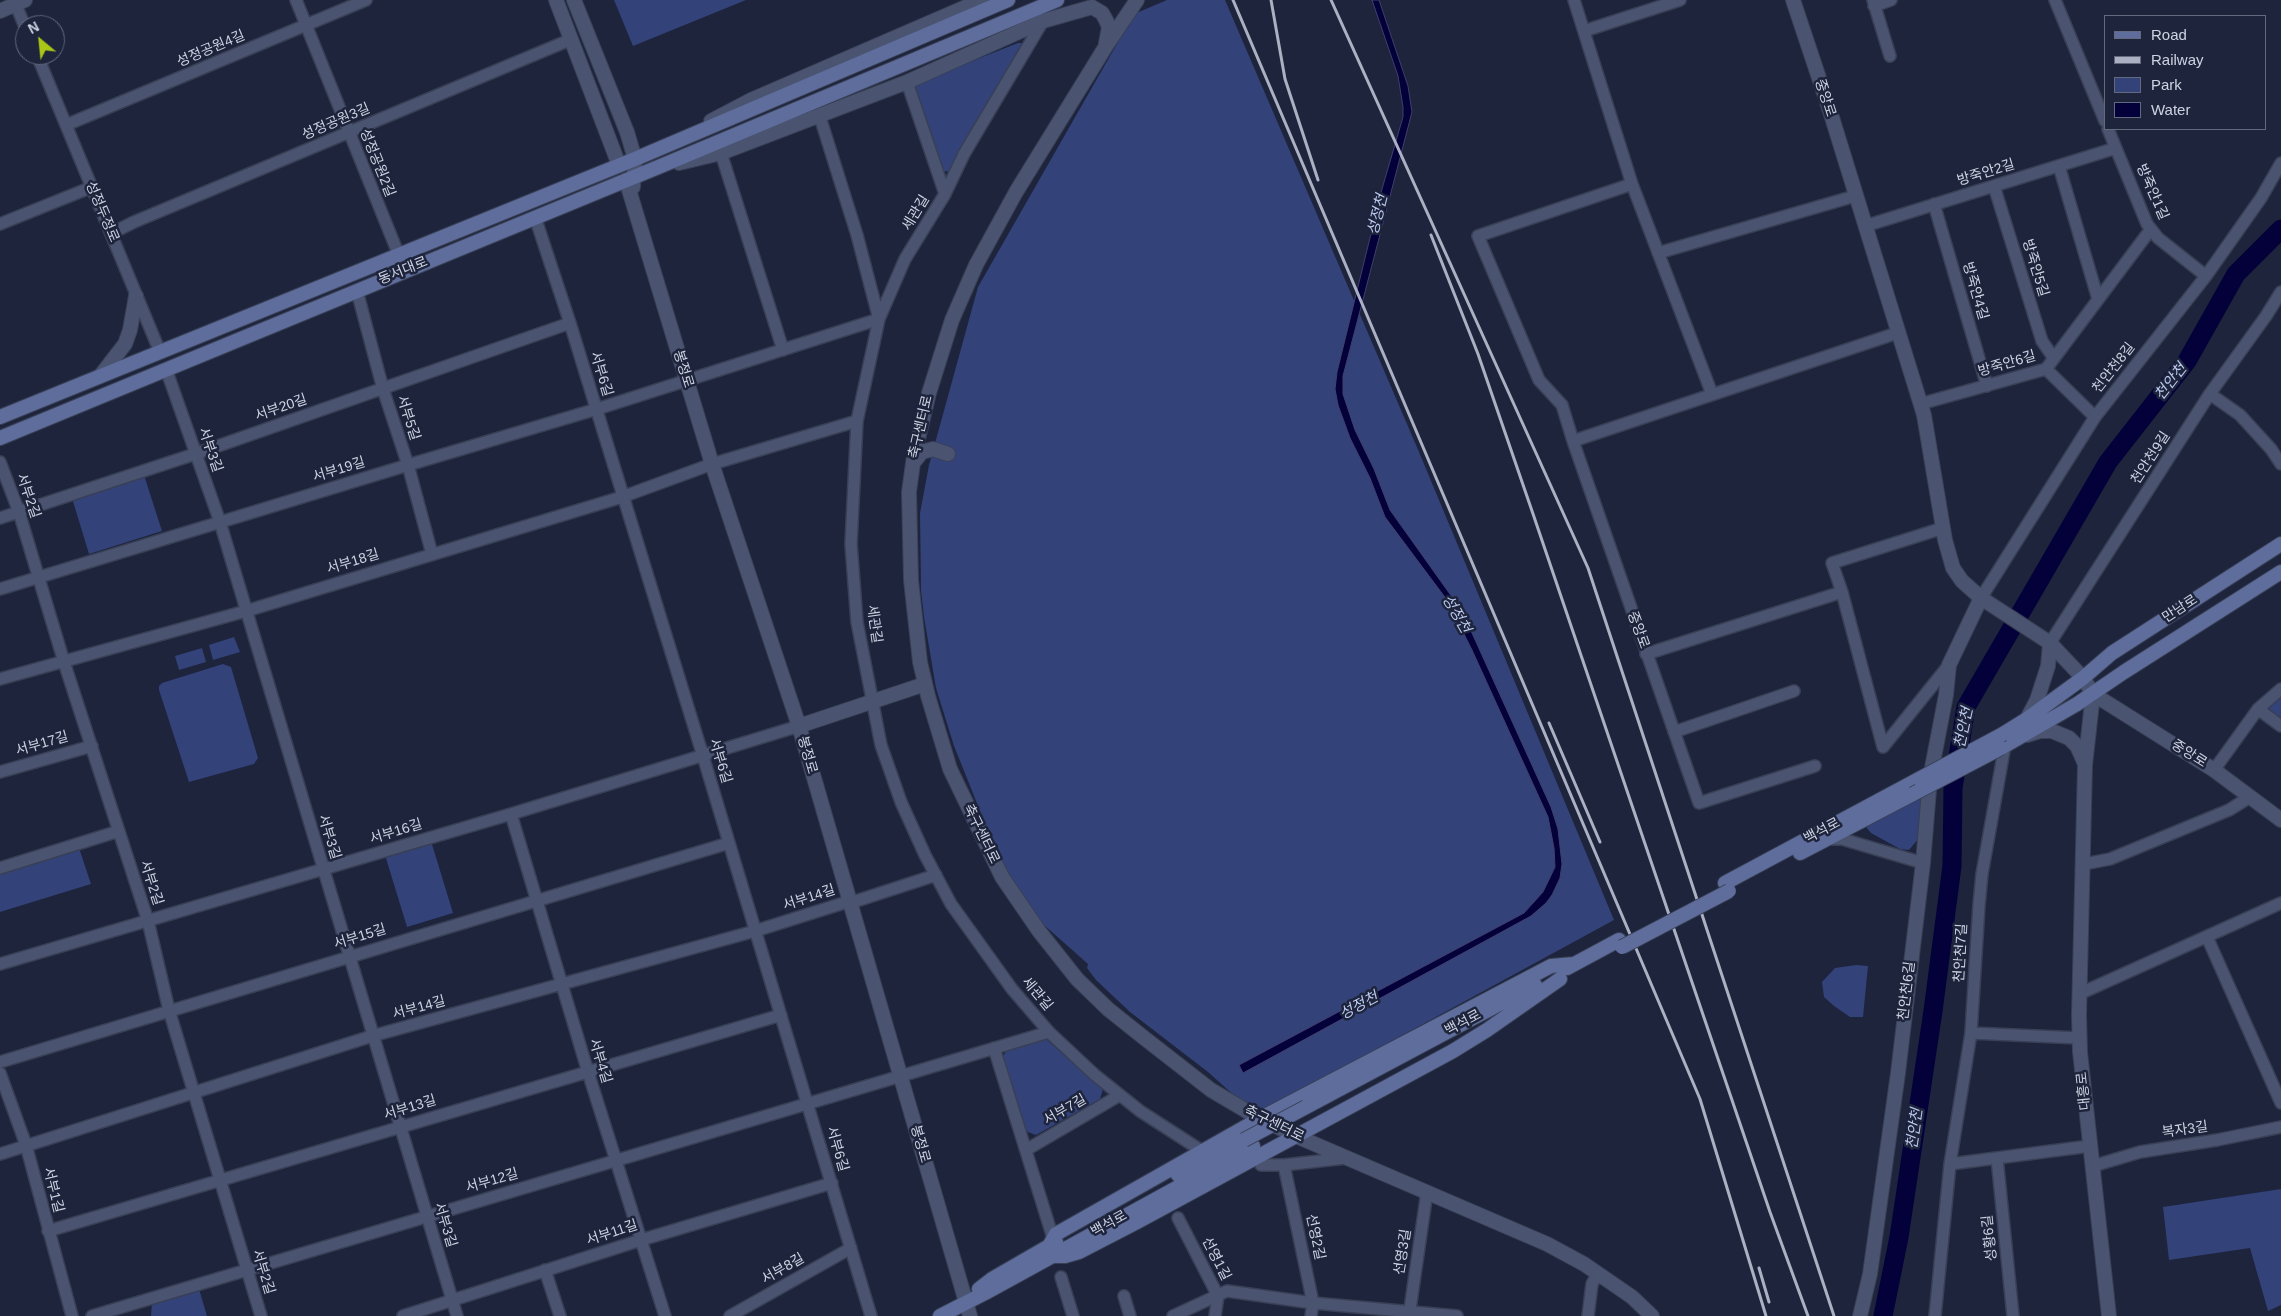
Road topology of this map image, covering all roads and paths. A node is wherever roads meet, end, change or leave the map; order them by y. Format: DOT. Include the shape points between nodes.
graph roads {
  1 [pos="296,0"];
  2 [pos="366,0"];
  3 [pos="556,0"];
  4 [pos="574,0"];
  5 [pos="982,0"];
  6 [pos="1008,0"];
  7 [pos="1057,0"];
  8 [pos="1063,0"];
  9 [pos="1137,0"];
  10 [pos="1574,0"];
  11 [pos="1680,0"];
  12 [pos="1793,0"];
  13 [pos="1891,0"];
  14 [pos="2055,0"];
  15 [pos="18,1"];
  16 [pos="1873,3"];
  17 [pos="0,11"];
  18 [pos="22,15"];
  19 [pos="1022,15"];
  20 [pos="1043,21"];
  21 [pos="306,25"];
  22 [pos="1584,31"];
  23 [pos="572,39"];
  24 [pos="1106,46"];
  25 [pos="1890,56"];
  26 [pos="41,65"];
  27 [pos="907,82"];
  28 [pos="819,114"];
  29 [pos="2104,119"];
  30 [pos="66,125"];
  31 [pos="2108,130"];
  32 [pos="349,132"];
  33 [pos="2116,148"];
  34 [pos="650,152"];
  35 [pos="721,153"];
  36 [pos="635,159"];
  37 [pos="2281,163"];
  38 [pos="620,165"];
  39 [pos="2059,166"];
  40 [pos="656,168"];
  41 [pos="630,178"];
  42 [pos="1632,184"];
  43 [pos="92,186"];
  44 [pos="1994,186"];
  45 [pos="944,194"];
  46 [pos="1855,196"];
  47 [pos="1934,204"];
  48 [pos="535,217"];
  49 [pos="0,224"];
  50 [pos="1865,226"];
  51 [pos="2151,229"];
  52 [pos="112,233"];
  53 [pos="398,253"];
  54 [pos="1658,254"];
  55 [pos="2206,276"];
  56 [pos="357,290"];
  57 [pos="2281,292"];
  58 [pos="136,296"];
  59 [pos="2098,298"];
  60 [pos="879,319"];
  61 [pos="570,323"];
  62 [pos="1897,332"];
  63 [pos="783,350"];
  64 [pos="160,352"];
  65 [pos="2053,357"];
  66 [pos="166,369"];
  67 [pos="2046,369"];
  68 [pos="101,375"];
  69 [pos="687,381"];
  70 [pos="1987,386"];
  71 [pos="383,389"];
  72 [pos="1712,394"];
  73 [pos="2210,394"];
  74 [pos="1920,404"];
  75 [pos="596,409"];
  76 [pos="0,417"];
  77 [pos="2095,417"];
  78 [pos="856,421"];
  79 [pos="0,438"];
  80 [pos="1573,441"];
  81 [pos="195,454"];
  82 [pos="948,454"];
  83 [pos="0,462"];
  84 [pos="913,463"];
  85 [pos="408,464"];
  86 [pos="712,464"];
  87 [pos="2281,464"];
  88 [pos="622,497"];
  89 [pos="18,512"];
  90 [pos="0,518"];
  91 [pos="220,522"];
  92 [pos="1944,528"];
  93 [pos="2281,544"];
  94 [pos="432,554"];
  95 [pos="2281,572"];
  96 [pos="39,578"];
  97 [pos="0,589"];
  98 [pos="1842,592"];
  99 [pos="1987,602"];
  100 [pos="246,612"];
  101 [pos="2150,628"];
  102 [pos="2050,643"];
  103 [pos="2163,647"];
  104 [pos="1646,654"];
  105 [pos="64,662"];
  106 [pos="1949,665"];
  107 [pos="2083,678"];
  108 [pos="0,679"];
  109 [pos="925,684"];
  110 [pos="2281,689"];
  111 [pos="1794,691"];
  112 [pos="2093,694"];
  113 [pos="872,701"];
  114 [pos="2258,709"];
  115 [pos="2027,719"];
  116 [pos="799,726"];
  117 [pos="2281,726"];
  118 [pos="1674,732"];
  119 [pos="2021,736"];
  120 [pos="2003,742"];
  121 [pos="92,746"];
  122 [pos="703,756"];
  123 [pos="2085,765"];
  124 [pos="1815,766"];
  125 [pos="2214,770"];
  126 [pos="0,772"];
  127 [pos="2250,797"];
  128 [pos="511,814"];
  129 [pos="2281,820"];
  130 [pos="1852,826"];
  131 [pos="119,831"];
  132 [pos="1828,839"];
  133 [pos="1849,841"];
  134 [pos="729,843"];
  135 [pos="1923,863"];
  136 [pos="2084,864"];
  137 [pos="0,868"];
  138 [pos="323,870"];
  139 [pos="936,875"];
  140 [pos="1727,887"];
  141 [pos="538,899"];
  142 [pos="850,902"];
  143 [pos="2281,903"];
  144 [pos="148,921"];
  145 [pos="755,931"];
  146 [pos="2207,937"];
  147 [pos="1621,944"];
  148 [pos="348,956"];
  149 [pos="0,964"];
  150 [pos="1574,964"];
  151 [pos="1560,979"];
  152 [pos="562,984"];
  153 [pos="2079,994"];
  154 [pos="169,1010"];
  155 [pos="781,1016"];
  156 [pos="1049,1032"];
  157 [pos="1971,1033"];
  158 [pos="372,1036"];
  159 [pos="2079,1038"];
  160 [pos="994,1048"];
  161 [pos="0,1062"];
  162 [pos="588,1072"];
  163 [pos="0,1073"];
  164 [pos="900,1075"];
  165 [pos="194,1091"];
  166 [pos="1120,1095"];
  167 [pos="2281,1103"];
  168 [pos="808,1104"];
  169 [pos="1310,1110"];
  170 [pos="1262,1118"];
  171 [pos="400,1127"];
  172 [pos="2281,1127"];
  173 [pos="1296,1136"];
  174 [pos="26,1145"];
  175 [pos="2090,1146"];
  176 [pos="1026,1150"];
  177 [pos="1202,1151"];
  178 [pos="0,1154"];
  179 [pos="1348,1158"];
  180 [pos="1997,1158"];
  181 [pos="616,1160"];
  182 [pos="1950,1164"];
  183 [pos="1261,1165"];
  184 [pos="1284,1165"];
  185 [pos="2093,1166"];
  186 [pos="220,1182"];
  187 [pos="832,1183"];
  188 [pos="1427,1192"];
  189 [pos="426,1215"];
  190 [pos="1178,1218"];
  191 [pos="48,1231"];
  192 [pos="640,1240"];
  193 [pos="1051,1247"];
  194 [pos="851,1248"];
  195 [pos="545,1270"];
  196 [pos="246,1271"];
  197 [pos="1597,1275"];
  198 [pos="1061,1277"];
  199 [pos="1124,1296"];
  200 [pos="1218,1296"];
  201 [pos="452,1301"];
  202 [pos="965,1302"];
  203 [pos="1313,1303"];
  204 [pos="1409,1313"];
  205 [pos="72,1316"];
  206 [pos="92,1316"];
  207 [pos="261,1316"];
  208 [pos="403,1316"];
  209 [pos="457,1316"];
  210 [pos="560,1316"];
  211 [pos="665,1316"];
  212 [pos="730,1316"];
  213 [pos="871,1316"];
  214 [pos="940,1316"];
  215 [pos="970,1316"];
  216 [pos="1073,1316"];
  217 [pos="1130,1316"];
  218 [pos="1173,1316"];
  219 [pos="1215,1316"];
  220 [pos="1311,1316"];
  221 [pos="1458,1316"];
  222 [pos="1588,1316"];
  223 [pos="1652,1316"];
  224 [pos="1860,1316"];
  225 [pos="1934,1316"];
  226 [pos="2013,1316"];
  227 [pos="2109,1316"];
  1 -- 21 [label="street, 성정공원2길"];
  2 -- 21 [label="street, 성정공원4길"];
  3 -- 23 [label="street, 봉정로"];
  4 -- 36 [label="street, 봉정로"];
  5 -- 34 [label="street" via="751,100"];
  6 -- 34 [label="main road, 동서대로"];
  7 -- 19 [label="main road"];
  8 -- 19 [label="main road"];
  9 -- 24 [label="street, 축구센터로"];
  10 -- 22 [label="street"];
  11 -- 22 [label="street"];
  12 -- 46 [label="street, 중앙로"];
  13 -- 16 [label="street"];
  14 -- 29 [label="street"];
  15 -- 17 [label="street"];
  15 -- 18 [label="street"];
  16 -- 25 [label="street"];
  19 -- 40 [label="main road, 동서대로"];
  20 -- 24 [label="street" via="1092,7 1102,14 1109,27"];
  20 -- 27 [label="street"];
  20 -- 45 [label="street, 세관길" via="964,154"];
  21 -- 30 [label="street, 성정공원4길"];
  21 -- 32 [label="street, 성정공원2길"];
  22 -- 42 [label="street"];
  23 -- 32 [label="street, 성정공원3길"];
  23 -- 38 [label="street, 봉정로"];
  24 -- 84 [label="street, 축구센터로" via="1016,192 976,265 952,320"];
  26 -- 30 [label="street, 성정두정로"];
  27 -- 28 [label="street"];
  27 -- 45 [label="street"];
  28 -- 35 [label="street"];
  28 -- 60 [label="street"];
  30 -- 43 [label="street, 성정두정로"];
  31 -- 33 [label="street, 방죽안1길"];
  32 -- 52 [label="street, 성정공원3길"];
  32 -- 53 [label="street, 성정공원2길"];
  33 -- 39 [label="street, 방죽안2길"];
  33 -- 51 [label="street, 방죽안1길"];
  34 -- 36 [label="main road, 동서대로"];
  35 -- 40 [label="street"];
  35 -- 63 [label="street"];
  36 -- 38 [label="main road, 동서대로"];
  36 -- 41 [label="street, 봉정로"];
  37 -- 55 [label="street, 천안천8길" via="2261,198"];
  38 -- 41 [label="main road, 봉정로"];
  38 -- 53 [label="main road, 동서대로"];
  39 -- 44 [label="street, 방죽안2길"];
  39 -- 59 [label="street"];
  40 -- 41 [label="main road, 동서대로"];
  41 -- 48 [label="main road, 동서대로"];
  41 -- 69 [label="street, 봉정로" via="631,198"];
  42 -- 54 [label="street"];
  42 -- 80 [label="street, 중앙로" via="1478,236 1539,380 1562,405"];
  43 -- 49 [label="street"];
  43 -- 52 [label="street, 성정두정로"];
  44 -- 47 [label="street, 방죽안2길"];
  44 -- 65 [label="street, 방죽안5길" via="2042,341"];
  45 -- 60 [label="street, 세관길" via="905,259"];
  46 -- 50 [label="street, 중앙로"];
  46 -- 54 [label="street"];
  47 -- 50 [label="street, 방죽안2길"];
  47 -- 70 [label="street, 방죽안4길"];
  48 -- 56 [label="main road, 동서대로"];
  48 -- 61 [label="street, 서부6길"];
  50 -- 62 [label="street, 중앙로"];
  51 -- 55 [label="street, 방죽안1길"];
  51 -- 59 [label="street, 방죽안6길"];
  52 -- 58 [label="street, 성정두정로"];
  53 -- 64 [label="main road, 동서대로"];
  54 -- 72 [label="street"];
  55 -- 77 [label="street, 천안천8길"];
  56 -- 66 [label="main road, 동서대로"];
  56 -- 71 [label="street, 서부5길"];
  57 -- 73 [label="street, 천안천9길"];
  58 -- 64 [label="street, 성정두정로"];
  58 -- 68 [label="street" via="125,344"];
  59 -- 65 [label="street, 방죽안6길"];
  60 -- 63 [label="street, 서부19길"];
  60 -- 78 [label="street, 세관길"];
  61 -- 71 [label="street, 서부20길"];
  61 -- 75 [label="street, 서부6길"];
  62 -- 72 [label="street"];
  62 -- 74 [label="street, 중앙로"];
  63 -- 69 [label="street, 서부19길"];
  64 -- 66 [label="main road, 성정두정로"];
  64 -- 68 [label="main road, 동서대로"];
  65 -- 67 [label="street, 방죽안6길"];
  66 -- 79 [label="main road, 동서대로"];
  66 -- 81 [label="street, 서부3길"];
  67 -- 70 [label="street, 방죽안6길"];
  67 -- 77 [label="street"];
  68 -- 76 [label="main road, 동서대로"];
  69 -- 75 [label="street, 서부19길"];
  69 -- 86 [label="street, 봉정로"];
  70 -- 74 [label="street, 방죽안6길"];
  71 -- 81 [label="street, 서부20길"];
  71 -- 85 [label="street, 서부5길"];
  72 -- 80 [label="street"];
  73 -- 87 [label="street" via="2240,415"];
  73 -- 102 [label="street, 천안천9길"];
  74 -- 92 [label="street, 중앙로"];
  75 -- 85 [label="street, 서부19길"];
  75 -- 88 [label="street, 서부6길"];
  77 -- 99 [label="street, 천안천8길"];
  78 -- 86 [label="street, 서부18길"];
  78 -- 113 [label="street, 세관길" via="851,544 857,622"];
  80 -- 104 [label="street, 중앙로"];
  81 -- 89 [label="street, 서부20길"];
  81 -- 91 [label="street, 서부3길"];
  82 -- 84 [label="street" via="933,449 922,452"];
  83 -- 89 [label="street, 서부2길"];
  84 -- 109 [label="street, 축구센터로" via="909,492 913,614"];
  85 -- 91 [label="street, 서부19길"];
  85 -- 94 [label="street, 서부5길"];
  86 -- 88 [label="street, 서부18길"];
  86 -- 116 [label="street, 봉정로"];
  88 -- 94 [label="street, 서부18길"];
  88 -- 122 [label="street, 서부6길"];
  89 -- 90 [label="street, 서부20길"];
  89 -- 96 [label="street, 서부2길"];
  91 -- 96 [label="street, 서부19길"];
  91 -- 100 [label="street, 서부3길"];
  92 -- 98 [label="street, 천안천6길" via="1832,563"];
  92 -- 99 [label="street, 중앙로" via="1953,568 1962,581"];
  93 -- 101 [label="main road, 만남로"];
  94 -- 100 [label="street, 서부18길"];
  95 -- 103 [label="main road, 만남로"];
  96 -- 97 [label="street, 서부19길"];
  96 -- 105 [label="street, 서부2길"];
  98 -- 104 [label="street, 중앙로"];
  98 -- 106 [label="street, 천안천6길" via="1883,747"];
  99 -- 102 [label="street, 중앙로"];
  99 -- 106 [label="street, 천안천6길"];
  100 -- 105 [label="street, 서부18길"];
  100 -- 138 [label="street, 서부3길"];
  101 -- 103 [label="main road" via="2146,644 2153,649"];
  101 -- 107 [label="main road, 만남로" via="2112,653"];
  102 -- 107 [label="street"];
  102 -- 115 [label="street" via="2048,666"];
  103 -- 112 [label="main road, 만남로"];
  104 -- 118 [label="street"];
  105 -- 108 [label="street, 서부18길"];
  105 -- 121 [label="street, 서부2길"];
  106 -- 135 [label="street, 천안천6길" via="1930,778"];
  107 -- 112 [label="street"];
  107 -- 115 [label="main road"];
  109 -- 113 [label="street"];
  109 -- 170 [label="street, 축구센터로" via="944,754 958,788 1002,877 1053,950 1108,1009 1211,1090"];
  110 -- 114 [label="street"];
  111 -- 118 [label="street"];
  112 -- 119 [label="main road"];
  112 -- 123 [label="street, 대흥로"];
  112 -- 125 [label="street, 중앙로"];
  113 -- 116 [label="street"];
  113 -- 139 [label="street, 세관길" via="881,744 901,802"];
  114 -- 117 [label="street"];
  114 -- 125 [label="street"];
  115 -- 120 [label="main road"];
  116 -- 122 [label="street, 서부16길"];
  116 -- 142 [label="street, 봉정로"];
  118 -- 124 [label="street" via="1699,803"];
  119 -- 120 [label="main road"];
  119 -- 123 [label="street" via="2040,731 2062,734 2077,746"];
  120 -- 130 [label="main road, 백석로, bridge"];
  120 -- 140 [label="main road, 백석로, bridge" via="1919,779"];
  120 -- 157 [label="street, 천안천7길" via="1979,905"];
  121 -- 126 [label="street, 서부17길"];
  121 -- 131 [label="street, 서부2길"];
  122 -- 128 [label="street, 서부16길"];
  122 -- 134 [label="street, 서부6길"];
  123 -- 136 [label="street, 대흥로"];
  125 -- 127 [label="street, 중앙로"];
  127 -- 129 [label="street, 중앙로"];
  127 -- 136 [label="street" via="2230,810 2110,859"];
  128 -- 138 [label="street, 서부16길"];
  128 -- 141 [label="street, 서부4길"];
  130 -- 132 [label="main road, 백석로"];
  130 -- 133 [label="street"];
  131 -- 137 [label="street"];
  131 -- 144 [label="street, 서부2길"];
  132 -- 133 [label="street"];
  132 -- 140 [label="main road, 백석로"];
  133 -- 135 [label="street"];
  134 -- 141 [label="street, 서부15길"];
  134 -- 145 [label="street, 서부6길"];
  135 -- 224 [label="street, 천안천6길" via="1870,1274"];
  136 -- 153 [label="street, 대흥로"];
  138 -- 144 [label="street, 서부16길"];
  138 -- 148 [label="street, 서부3길"];
  139 -- 142 [label="street, 서부14길"];
  139 -- 156 [label="street, 세관길" via="951,904 981,946"];
  140 -- 147 [label="main road, bridge"];
  141 -- 148 [label="street, 서부15길"];
  141 -- 152 [label="street, 서부4길"];
  142 -- 145 [label="street, 서부14길"];
  142 -- 164 [label="street, 봉정로"];
  143 -- 146 [label="street"];
  144 -- 149 [label="street, 서부16길"];
  144 -- 154 [label="street, 서부2길"];
  145 -- 152 [label="street, 서부14길"];
  145 -- 155 [label="street, 서부6길"];
  146 -- 153 [label="street"];
  146 -- 167 [label="street"];
  147 -- 150 [label="main road, 백석로"];
  147 -- 151 [label="main road, 백석로"];
  148 -- 154 [label="street, 서부15길"];
  148 -- 158 [label="street, 서부3길"];
  150 -- 169 [label="main road, 백석로"];
  150 -- 170 [label="main road" via="1551,966"];
  151 -- 169 [label="main road, 백석로"];
  151 -- 173 [label="main road" via="1488,1030"];
  152 -- 158 [label="street, 서부14길"];
  152 -- 162 [label="street, 서부4길"];
  153 -- 159 [label="street, 대흥로"];
  154 -- 161 [label="street, 서부15길"];
  154 -- 165 [label="street, 서부2길"];
  155 -- 162 [label="street, 서부13길"];
  155 -- 168 [label="street, 서부6길"];
  156 -- 160 [label="street, 서부12길"];
  156 -- 166 [label="street, 세관길"];
  157 -- 159 [label="street"];
  157 -- 182 [label="street, 천안천7길"];
  158 -- 165 [label="street, 서부14길"];
  158 -- 171 [label="street, 서부3길"];
  159 -- 175 [label="street, 대흥로"];
  160 -- 164 [label="street, 서부12길"];
  160 -- 176 [label="street"];
  162 -- 171 [label="street, 서부13길"];
  162 -- 181 [label="street, 서부4길"];
  163 -- 174 [label="street, 서부1길"];
  164 -- 168 [label="street, 서부12길"];
  164 -- 202 [label="street, 봉정로"];
  165 -- 174 [label="street, 서부14길"];
  165 -- 186 [label="street, 서부2길"];
  166 -- 176 [label="street, 서부7길"];
  166 -- 177 [label="street, 세관길"];
  168 -- 181 [label="street, 서부12길"];
  168 -- 187 [label="street, 서부6길"];
  169 -- 193 [label="main road, 백석로"];
  170 -- 173 [label="street, 축구센터로"];
  170 -- 177 [label="main road"];
  171 -- 186 [label="street, 서부13길"];
  171 -- 189 [label="street, 서부3길"];
  172 -- 185 [label="street, 복자3길" via="2140,1152"];
  173 -- 179 [label="street, 축구센터로"];
  173 -- 193 [label="main road" via="1079,1252 1065,1256"];
  174 -- 178 [label="street, 서부14길"];
  174 -- 191 [label="street, 서부1길"];
  175 -- 180 [label="street"];
  175 -- 185 [label="street, 대흥로"];
  176 -- 193 [label="street"];
  177 -- 193 [label="main road" via="1070,1226"];
  179 -- 184 [label="street"];
  179 -- 188 [label="street, 축구센터로"];
  180 -- 182 [label="street"];
  180 -- 226 [label="street, 성황6길"];
  181 -- 189 [label="street, 서부12길"];
  181 -- 192 [label="street, 서부4길"];
  182 -- 225 [label="street, 천안천7길"];
  183 -- 184 [label="street"];
  184 -- 203 [label="street, 선영2길"];
  185 -- 227 [label="street, 대흥로"];
  186 -- 191 [label="street, 서부13길"];
  186 -- 196 [label="street, 서부2길"];
  187 -- 192 [label="street, 서부11길"];
  187 -- 194 [label="street, 서부6길"];
  188 -- 197 [label="street, 축구센터로" via="1547,1244"];
  188 -- 204 [label="street, 선영3길"];
  189 -- 196 [label="street, 서부12길"];
  189 -- 201 [label="street, 서부3길"];
  190 -- 200 [label="street, 선영1길"];
  191 -- 205 [label="street, 서부1길"];
  192 -- 195 [label="street, 서부11길"];
  192 -- 211 [label="street, 서부4길"];
  193 -- 202 [label="main road, 백석로" via="985,1293"];
  194 -- 212 [label="street, 서부8길"];
  194 -- 213 [label="street, 서부6길"];
  195 -- 201 [label="street, 서부11길"];
  195 -- 210 [label="street"];
  196 -- 206 [label="street, 서부12길"];
  196 -- 207 [label="street, 서부2길"];
  197 -- 222 [label="street" via="1592,1284"];
  197 -- 223 [label="street, 축구센터로" via="1632,1297"];
  198 -- 216 [label="street"];
  199 -- 217 [label="street"];
  200 -- 203 [label="street" via="1227,1291"];
  200 -- 218 [label="street"];
  200 -- 219 [label="street, 선영1길"];
  201 -- 208 [label="street, 서부11길"];
  201 -- 209 [label="street, 서부3길"];
  202 -- 214 [label="main road, 백석로"];
  202 -- 215 [label="street, 봉정로"];
  203 -- 204 [label="street"];
  203 -- 220 [label="street, 선영2길"];
  204 -- 221 [label="street"];
}
